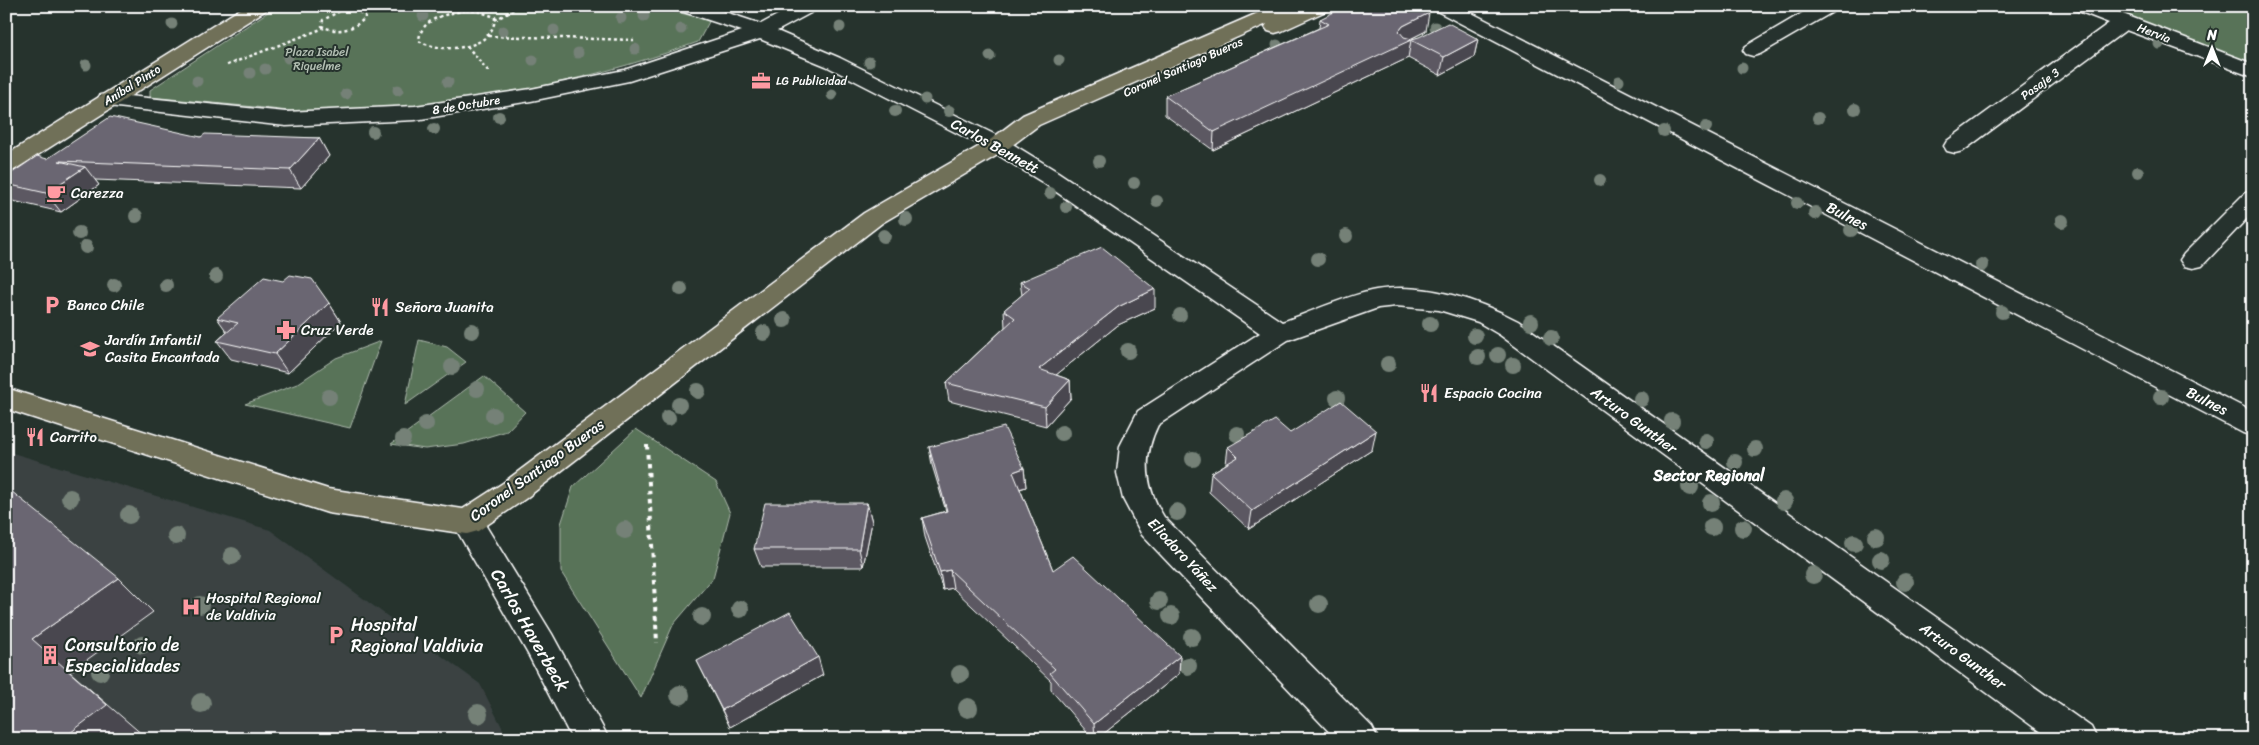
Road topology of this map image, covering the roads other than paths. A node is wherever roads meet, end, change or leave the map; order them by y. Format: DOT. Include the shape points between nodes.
graph roads {
  1 [pos="259,6"];
  2 [pos="685,6"];
  3 [pos="809,6"];
  4 [pos="1291,6"];
  5 [pos="1321,6"];
  6 [pos="1442,6"];
  7 [pos="1829,6"];
  8 [pos="2082,6"];
  9 [pos="2115,14"];
  10 [pos="763,32"];
  11 [pos="1753,50"];
  12 [pos="2253,70"];
  13 [pos="108,100"];
  14 [pos="1038,124"];
  15 [pos="998,145"];
  16 [pos="1955,146"];
  17 [pos="6,164"];
  18 [pos="2253,198"];
  19 [pos="2193,260"];
  20 [pos="1280,333"];
  21 [pos="6,398"];
  22 [pos="2253,425"];
  23 [pos="467,522"];
  24 [pos="591,739"];
  25 [pos="1360,739"];
  26 [pos="2079,739"];
  1 -- 13 [label="main road, Aníbal Pinto"];
  2 -- 10 [label="street, Carlos Bennett"];
  3 -- 10 [label="street, 8 de Octubre"];
  4 -- 14 [label="main road, Coronel Santiago Bueras"];
  5 -- 14 [label="main road, Coronel Santiago Bueras"];
  6 -- 22 [label="street, Bulnes" via="1459,24"];
  7 -- 11 [label="street"];
  8 -- 9 [label="street, Hervia"];
  9 -- 12 [label="street, Hervia"];
  9 -- 16 [label="street, Pasaje 3"];
  10 -- 13 [label="street, 8 de Octubre" via="629,75 531,95 415,113 286,119"];
  10 -- 15 [label="street, Carlos Bennett" via="833,62"];
  13 -- 17 [label="main road, Aníbal Pinto"];
  14 -- 15 [label="main road, Coronel Santiago Bueras"];
  15 -- 20 [label="street, Carlos Bennett"];
  15 -- 23 [label="main road, Coronel Santiago Bueras" via="874,218 553,461"];
  18 -- 19 [label="street"];
  20 -- 25 [label="street, Eliodoro Yáñez" via="1148,418 1132,454 1134,492 1141,510 1153,526"];
  20 -- 26 [label="street, Arturo Gunther" via="1375,298 1439,301 1487,316 1509,328"];
  21 -- 23 [label="main road, Coronel Santiago Bueras" via="328,501"];
  23 -- 24 [label="street, Carlos Haverbeck" via="540,644"];
}
